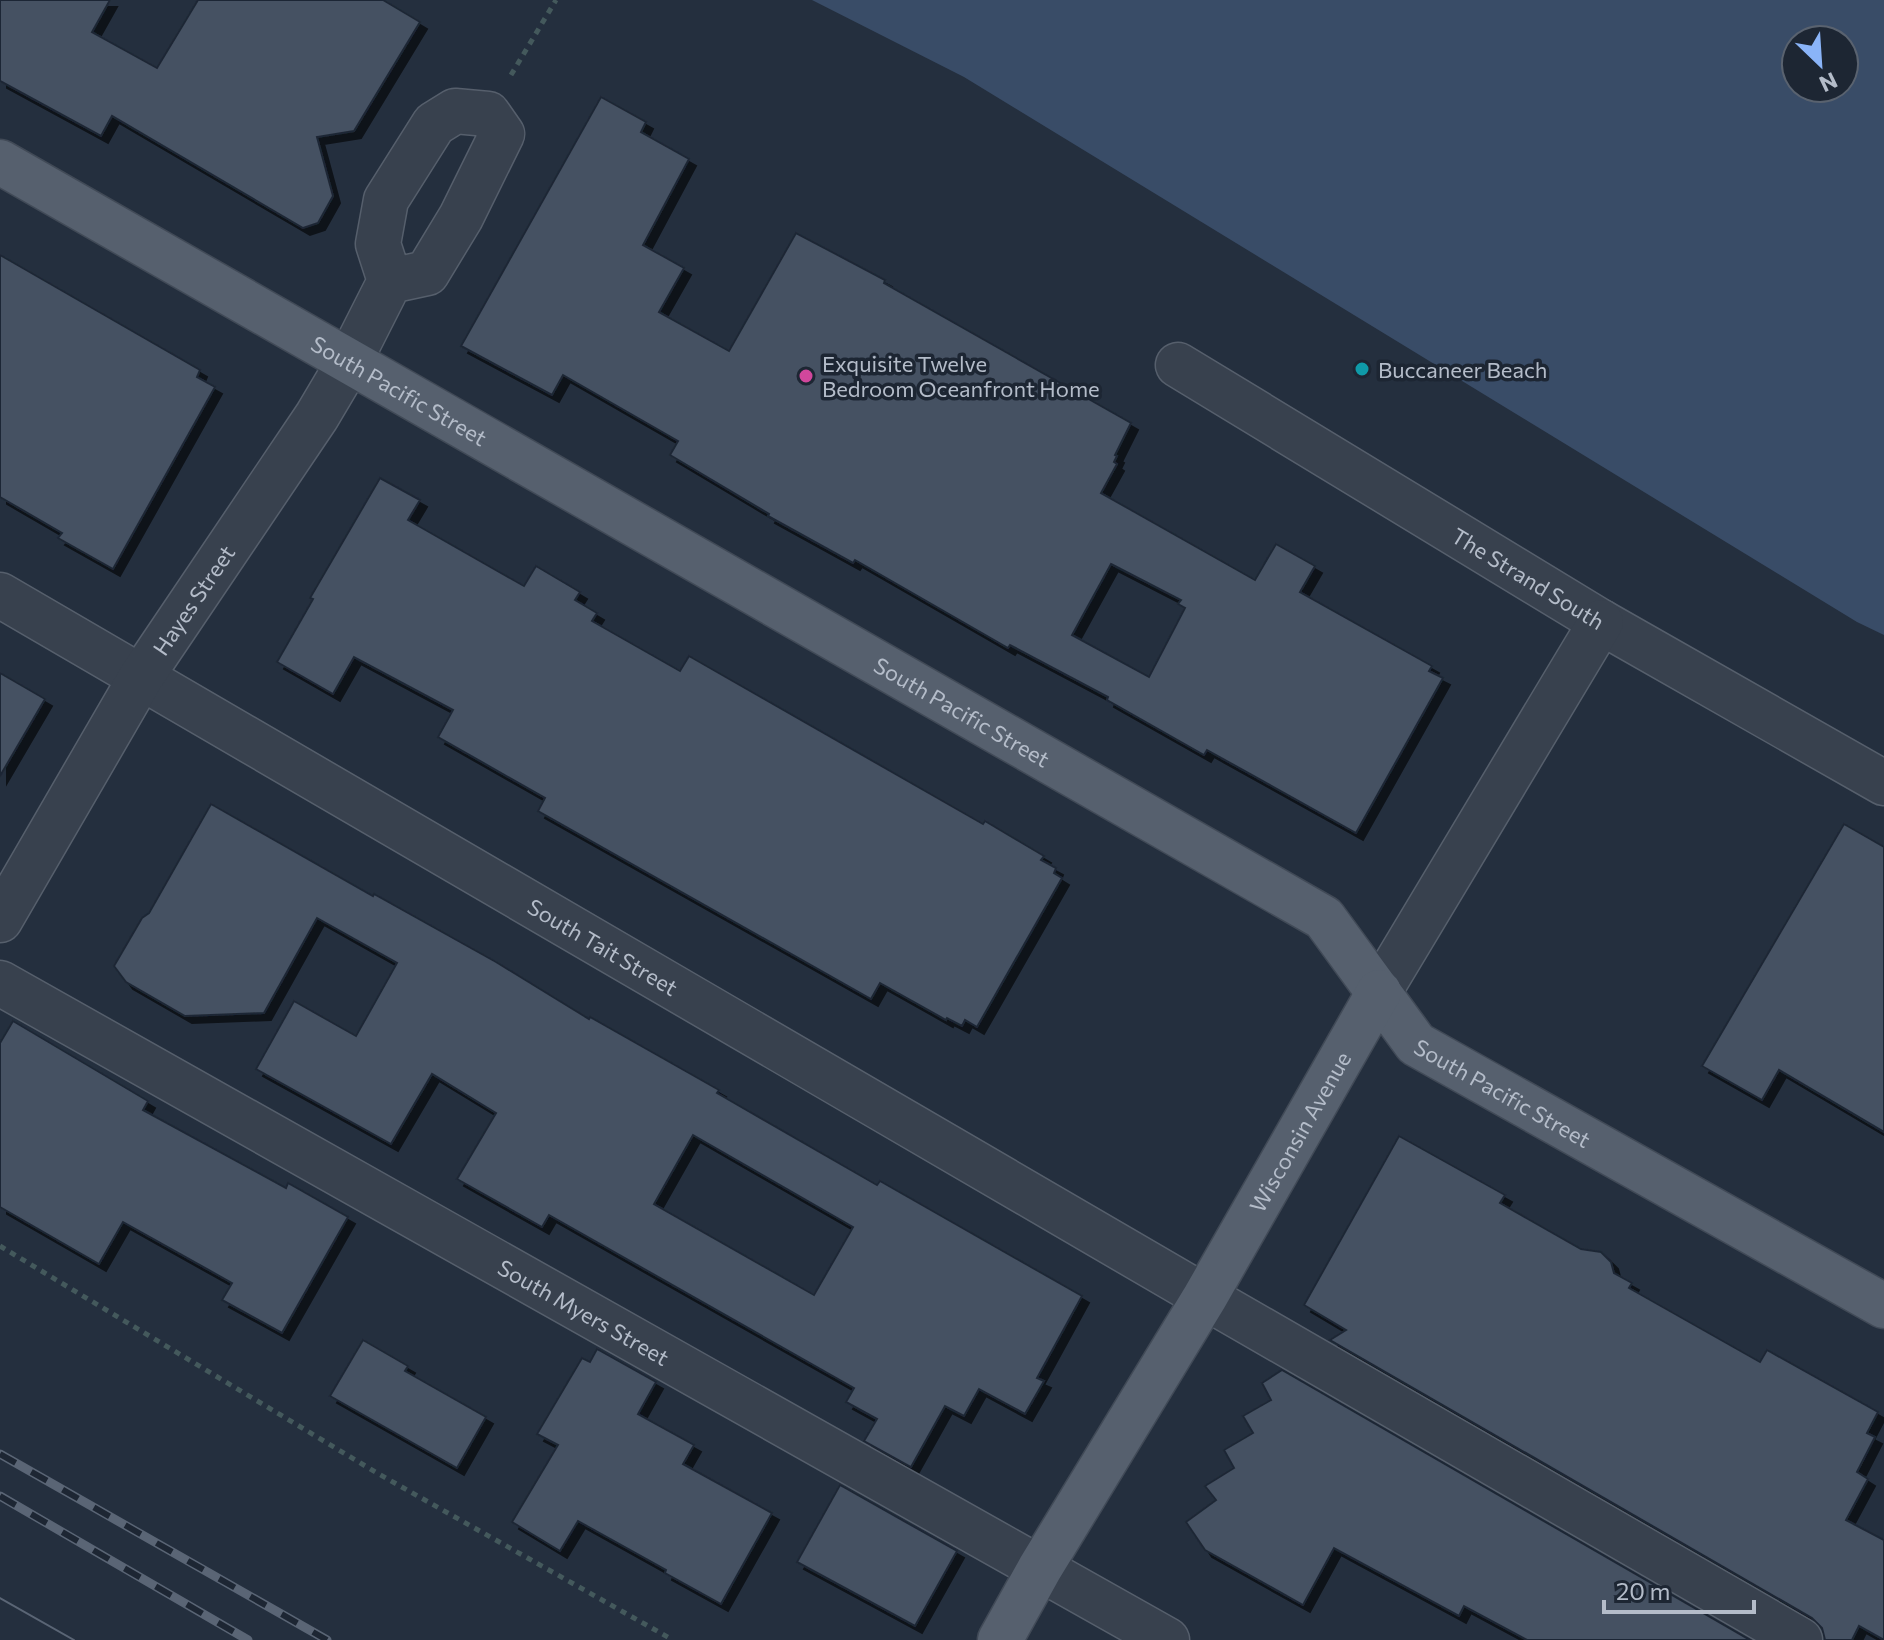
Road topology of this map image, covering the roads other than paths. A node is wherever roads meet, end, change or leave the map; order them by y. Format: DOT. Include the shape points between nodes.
graph roads {
  1 [pos="0,162"];
  2 [pos="390,281"];
  3 [pos="349,362"];
  4 [pos="1178,365"];
  5 [pos="0,595"];
  6 [pos="1601,622"];
  7 [pos="141,677"];
  8 [pos="1884,783"];
  9 [pos="0,920"];
  10 [pos="0,983"];
  11 [pos="1379,992"];
  12 [pos="1205,1297"];
  13 [pos="1884,1306"];
  14 [pos="1040,1568"];
  15 [pos="1000,1640"];
  16 [pos="1167,1640"];
  17 [pos="1800,1640"];
  1 -- 3 [label="main road, South Pacific Street"];
  2 -- 3 [label="street, Hayes Street"];
  3 -- 7 [label="street, Hayes Street"];
  3 -- 11 [label="main road, South Pacific Street" via="1324,918"];
  4 -- 6 [label="street, The Strand South"];
  5 -- 7 [label="street, South Tait Street"];
  6 -- 8 [label="street, The Strand South"];
  6 -- 11 [label="street, Wisconsin Avenue"];
  7 -- 9 [label="street, Hayes Street"];
  7 -- 12 [label="street, South Tait Street"];
  10 -- 14 [label="street, South Myers Street"];
  11 -- 12 [label="main road, Wisconsin Avenue"];
  11 -- 13 [label="main road, South Pacific Street" via="1416,1044"];
  12 -- 14 [label="main road, Wisconsin Avenue"];
  12 -- 17 [label="street, South Tait Street"];
  14 -- 15 [label="main road, Wisconsin Avenue"];
  14 -- 16 [label="street, South Myers Street"];
}
